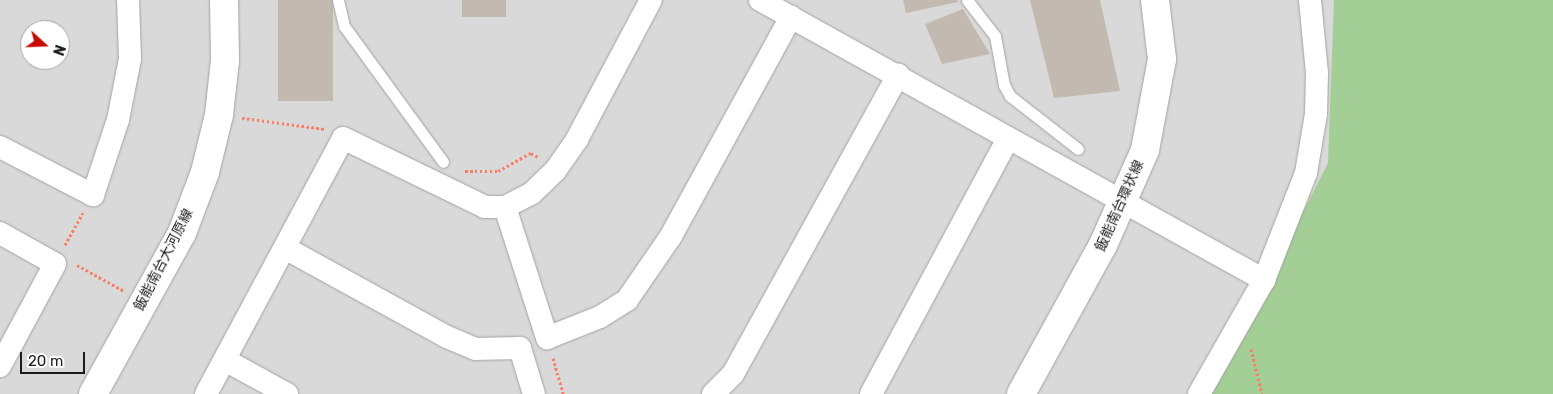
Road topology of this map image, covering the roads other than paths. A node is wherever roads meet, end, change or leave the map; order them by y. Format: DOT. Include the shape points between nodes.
graph roads {
  1 [pos="128,0"];
  2 [pos="224,0"];
  3 [pos="338,0"];
  4 [pos="651,0"];
  5 [pos="760,0"];
  6 [pos="967,0"];
  7 [pos="1155,0"];
  8 [pos="1310,0"];
  9 [pos="791,17"];
  10 [pos="898,75"];
  11 [pos="1007,140"];
  12 [pos="0,147"];
  13 [pos="1078,149"];
  14 [pos="442,162"];
  15 [pos="1124,202"];
  16 [pos="505,208"];
  17 [pos="0,233"];
  18 [pos="285,248"];
  19 [pos="1264,280"];
  20 [pos="225,360"];
  21 [pos="0,366"];
  22 [pos="93,394"];
  23 [pos="206,394"];
  24 [pos="287,394"];
  25 [pos="534,394"];
  26 [pos="714,394"];
  27 [pos="871,394"];
  28 [pos="1021,394"];
  29 [pos="1199,394"];
  1 -- 12 [label="street" via="130,59 118,120 93,195"];
  2 -- 22 [label="street, 飯能南台大河原線" via="225,61 219,115 205,172 182,233"];
  3 -- 14 [label="lane" via="344,26"];
  4 -- 16 [label="street" via="576,140 555,171 532,193"];
  5 -- 9 [label="street"];
  6 -- 13 [label="lane" via="995,36 1004,86 1010,96"];
  7 -- 15 [label="street, 飯能南台環状線" via="1162,59 1145,150"];
  8 -- 19 [label="street" via="1316,40 1316,114 1306,173"];
  9 -- 10 [label="street"];
  9 -- 16 [label="street" via="666,244 627,300 600,317 547,338"];
  10 -- 11 [label="street"];
  10 -- 26 [label="street" via="733,374"];
  11 -- 15 [label="street"];
  11 -- 27 [label="street"];
  15 -- 19 [label="street"];
  15 -- 28 [label="street, 飯能南台環状線"];
  16 -- 18 [label="street" via="486,207 343,138"];
  17 -- 21 [label="street" via="57,260"];
  18 -- 20 [label="street"];
  18 -- 25 [label="street" via="447,338 475,349 520,348"];
  19 -- 29 [label="street"];
  20 -- 23 [label="street"];
  20 -- 24 [label="street"];
}
